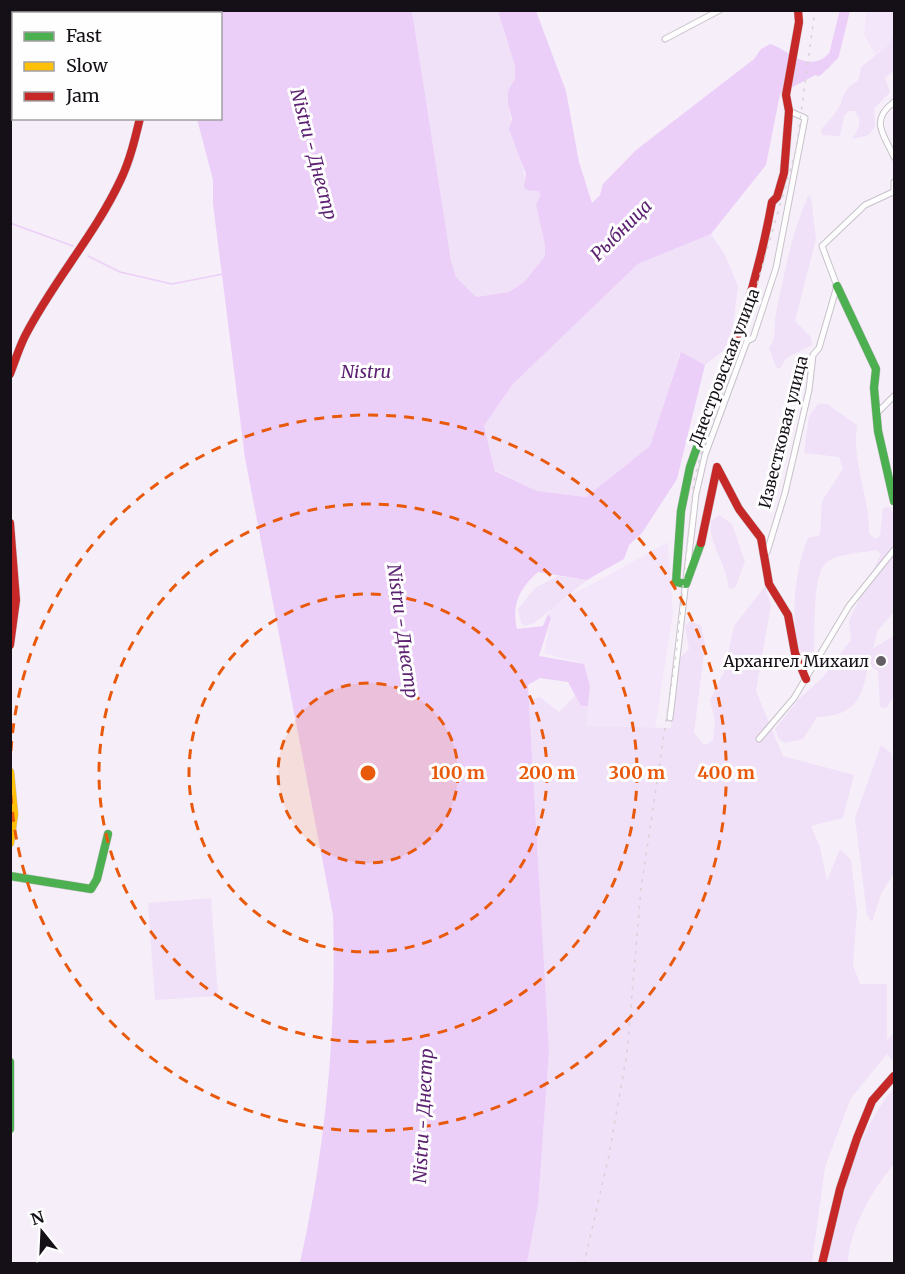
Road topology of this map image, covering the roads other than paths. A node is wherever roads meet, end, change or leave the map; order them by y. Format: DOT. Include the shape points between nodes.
graph roads {
  1 [pos="720,10"];
  2 [pos="798,10"];
  3 [pos="665,39"];
  4 [pos="894,102"];
  5 [pos="789,111"];
  6 [pos="140,120"];
  7 [pos="894,157"];
  8 [pos="894,182"];
  9 [pos="894,192"];
  10 [pos="837,286"];
  11 [pos="10,375"];
  12 [pos="894,396"];
  13 [pos="876,414"];
  14 [pos="894,501"];
  15 [pos="10,522"];
  16 [pos="894,550"];
  17 [pos="763,554"];
  18 [pos="686,584"];
  19 [pos="10,645"];
  20 [pos="806,679"];
  21 [pos="670,718"];
  22 [pos="759,740"];
  23 [pos="10,772"];
  24 [pos="108,834"];
  25 [pos="10,843"];
  26 [pos="10,876"];
  27 [pos="10,1062"];
  28 [pos="894,1076"];
  29 [pos="10,1130"];
  30 [pos="822,1263"];
  1 -- 3 [label="street"];
  2 -- 5 [label="street, Днестровская улица" via="786,94"];
  4 -- 7 [label="street" via="884,110 880,130"];
  5 -- 18 [label="street, Днестровская улица" via="784,173 772,202 764,246 736,340 690,467 681,511 676,582"];
  5 -- 18 [label="street, Днестровская улица" via="805,118 776,268 753,338 747,341 705,455"];
  6 -- 11 [label="street" via="125,175 25,336"];
  8 -- 9 [label="street"];
  9 -- 10 [label="street" via="865,205 822,246"];
  10 -- 13 [label="street" via="846,297 876,367"];
  10 -- 17 [label="street, Известковая улица" via="819,348 813,356 785,493 767,552"];
  12 -- 13 [label="street"];
  13 -- 14 [label="street" via="884,473"];
  15 -- 19 [label="street" via="16,600"];
  16 -- 20 [label="street" via="849,606"];
  17 -- 18 [label="street, Известковая улица" via="761,538 717,467 702,541"];
  17 -- 20 [label="street, Известковая улица" via="769,584 788,615 795,653"];
  18 -- 21 [label="street, Днестровская улица"];
  20 -- 22 [label="street"];
  23 -- 25 [label="street" via="14,814"];
  24 -- 26 [label="street" via="91,889 54,880"];
  27 -- 29 [label="street"];
  28 -- 30 [label="street" via="872,1101 857,1138"];
}
